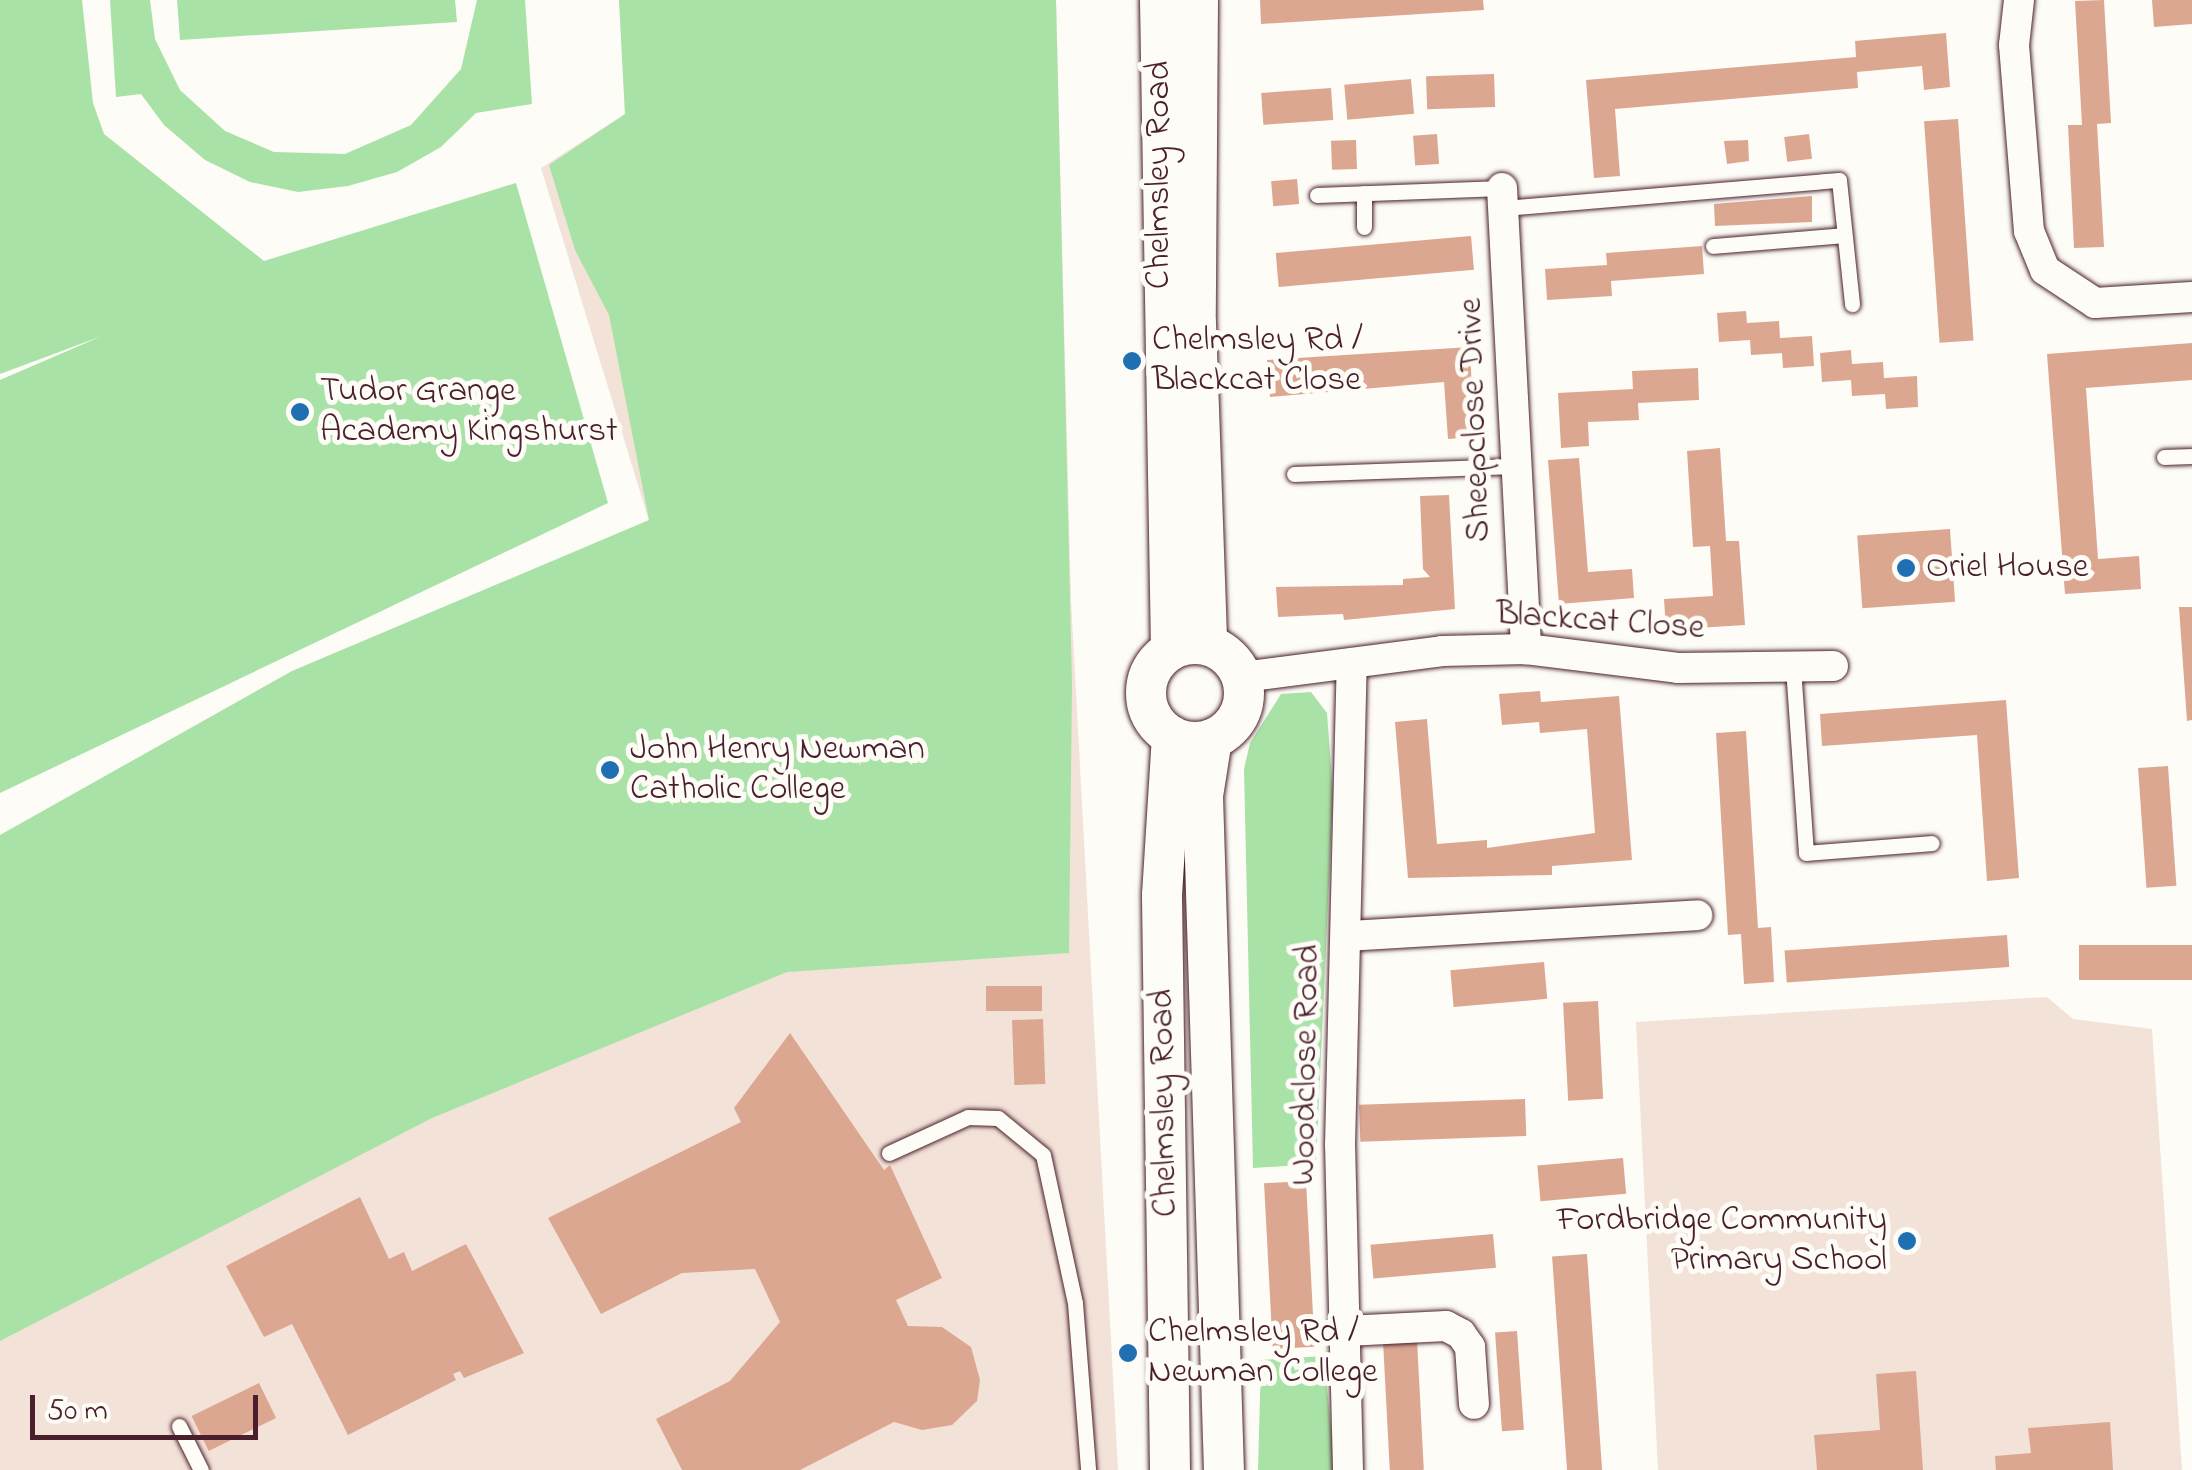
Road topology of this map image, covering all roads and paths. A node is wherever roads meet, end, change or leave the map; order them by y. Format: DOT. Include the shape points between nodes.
graph roads {
  1 [pos="1160,0"];
  2 [pos="1198,0"];
  3 [pos="2020,0"];
  4 [pos="1364,193"];
  5 [pos="1317,195"];
  6 [pos="1503,198"];
  7 [pos="1364,227"];
  8 [pos="1844,235"];
  9 [pos="1712,246"];
  10 [pos="2192,297"];
  11 [pos="1852,304"];
  12 [pos="2192,456"];
  13 [pos="2164,457"];
  14 [pos="1514,466"];
  15 [pos="1294,474"];
  16 [pos="1189,647"];
  17 [pos="1526,649"];
  18 [pos="1352,662"];
  19 [pos="1833,666"];
  20 [pos="1793,667"];
  21 [pos="1243,677"];
  22 [pos="1172,736"];
  23 [pos="1212,739"];
  24 [pos="1932,843"];
  25 [pos="1697,915"];
  26 [pos="1348,936"];
  27 [pos="889,1153"];
  28 [pos="1346,1331"];
  29 [pos="1474,1404"];
  30 [pos="179,1426"];
  31 [pos="200,1470"];
  32 [pos="1088,1470"];
  33 [pos="1170,1470"];
  34 [pos="1224,1470"];
  35 [pos="1348,1470"];
  1 -- 16 [label="street, Chelmsley Road"];
  2 -- 16 [label="street, Chelmsley Road"];
  3 -- 10 [label="street" via="2014,45 2029,231 2046,270 2095,302"];
  4 -- 5 [label="lane"];
  4 -- 6 [label="lane"];
  4 -- 7 [label="lane"];
  6 -- 8 [label="lane" via="1840,180"];
  6 -- 14 [label="street, Sheepclose Drive"];
  8 -- 9 [label="lane"];
  8 -- 11 [label="lane"];
  12 -- 13 [label="lane"];
  14 -- 15 [label="lane"];
  14 -- 17 [label="street, Sheepclose Drive"];
  16 -- 21 [label="street" via="1227,654"];
  16 -- 22 [label="street" via="1150,674 1146,693 1153,718"];
  17 -- 18 [label="street, Blackcat Close"];
  17 -- 20 [label="street, Blackcat Close" via="1678,668"];
  18 -- 21 [label="street, Blackcat Close"];
  18 -- 26 [label="street, Woodclose Road"];
  19 -- 20 [label="street, Blackcat Close"];
  20 -- 24 [label="lane" via="1806,853"];
  21 -- 23 [label="street" via="1242,712"];
  22 -- 23 [label="street"];
  22 -- 33 [label="street, Chelmsley Road" via="1162,896"];
  23 -- 34 [label="street, Chelmsley Road" via="1204,816"];
  25 -- 26 [label="street"];
  26 -- 28 [label="street, Woodclose Road" via="1340,1145"];
  27 -- 32 [label="lane" via="968,1117 998,1118 1043,1155 1074,1303"];
  28 -- 29 [label="street" via="1446,1326 1461,1334 1470,1347"];
  28 -- 35 [label="street, Woodclose Road"];
  30 -- 31 [label="lane"];
}
